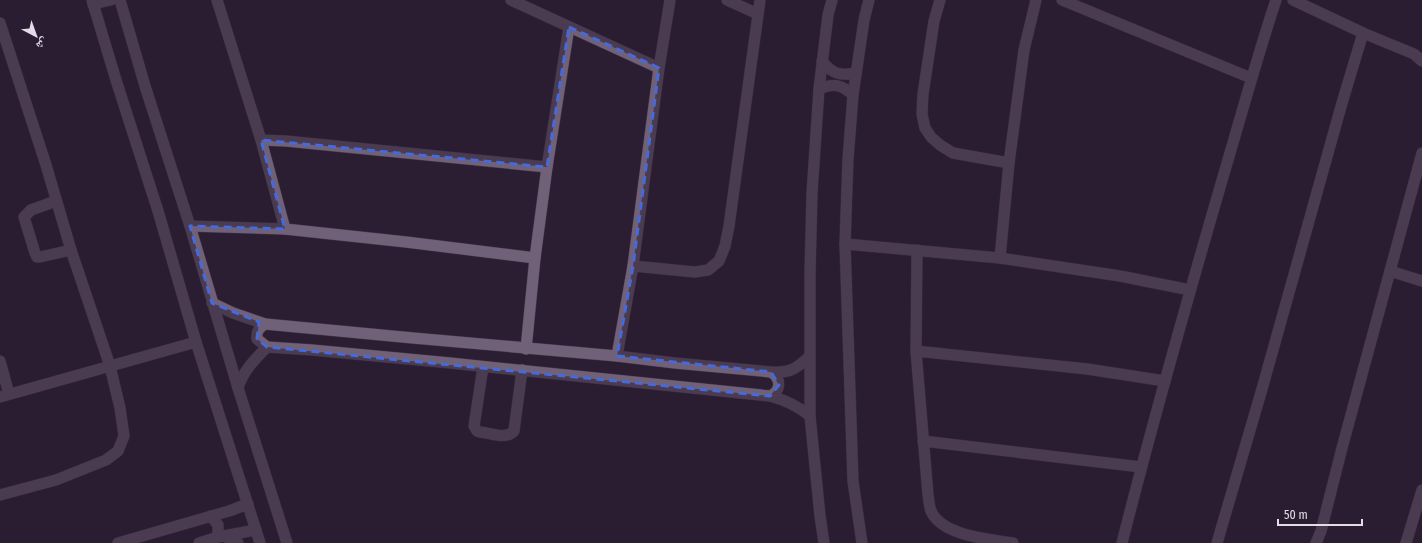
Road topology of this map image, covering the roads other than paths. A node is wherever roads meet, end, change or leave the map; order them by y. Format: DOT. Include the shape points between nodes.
graph roads {
  1 [pos="111,0"];
  2 [pos="120,0"];
  3 [pos="217,0"];
  4 [pos="511,0"];
  5 [pos="670,0"];
  6 [pos="727,0"];
  7 [pos="760,0"];
  8 [pos="832,0"];
  9 [pos="869,0"];
  10 [pos="940,0"];
  11 [pos="1036,0"];
  12 [pos="1062,0"];
  13 [pos="1276,0"];
  14 [pos="1293,0"];
  15 [pos="92,2"];
  16 [pos="758,14"];
  17 [pos="0,23"];
  18 [pos="569,27"];
  19 [pos="1363,33"];
  20 [pos="822,61"];
  21 [pos="1422,61"];
  22 [pos="659,68"];
  23 [pos="856,73"];
  24 [pos="1251,78"];
  25 [pos="818,89"];
  26 [pos="853,95"];
  27 [pos="262,140"];
  28 [pos="1422,154"];
  29 [pos="1009,163"];
  30 [pos="547,167"];
  31 [pos="56,201"];
  32 [pos="190,226"];
  33 [pos="285,229"];
  34 [pos="845,244"];
  35 [pos="70,250"];
  36 [pos="917,250"];
  37 [pos="535,258"];
  38 [pos="1000,258"];
  39 [pos="632,266"];
  40 [pos="1390,271"];
  41 [pos="1422,281"];
  42 [pos="1190,290"];
  43 [pos="212,303"];
  44 [pos="265,324"];
  45 [pos="196,342"];
  46 [pos="267,347"];
  47 [pos="526,348"];
  48 [pos="916,351"];
  49 [pos="617,356"];
  50 [pos="809,357"];
  51 [pos="0,360"];
  52 [pos="110,366"];
  53 [pos="483,366"];
  54 [pos="522,370"];
  55 [pos="771,372"];
  56 [pos="1165,381"];
  57 [pos="238,388"];
  58 [pos="5,396"];
  59 [pos="770,396"];
  60 [pos="810,416"];
  61 [pos="923,441"];
  62 [pos="1141,467"];
  63 [pos="1422,490"];
  64 [pos="0,495"];
  65 [pos="248,504"];
  66 [pos="211,516"];
  67 [pos="256,530"];
  68 [pos="221,536"];
  69 [pos="118,543"];
  70 [pos="199,543"];
  71 [pos="238,543"];
  72 [pos="260,543"];
  73 [pos="287,543"];
  74 [pos="824,543"];
  75 [pos="862,543"];
  76 [pos="1013,543"];
  77 [pos="1122,543"];
  78 [pos="1217,543"];
  79 [pos="1316,543"];
  80 [pos="1406,543"];
  1 -- 15 [label="street"];
  2 -- 32 [label="street"];
  3 -- 27 [label="street"];
  4 -- 18 [label="street"];
  5 -- 22 [label="street"];
  6 -- 16 [label="street"];
  7 -- 16 [label="street"];
  8 -- 20 [label="street"];
  9 -- 23 [label="street"];
  10 -- 29 [label="street" via="934,21 923,94 922,114 925,128 940,146 953,153"];
  11 -- 29 [label="street" via="1024,50"];
  12 -- 24 [label="street"];
  13 -- 24 [label="street"];
  14 -- 19 [label="street"];
  15 -- 45 [label="street"];
  16 -- 39 [label="street" via="729,226 719,261 708,270 696,272"];
  17 -- 31 [label="street"];
  18 -- 22 [label="street"];
  18 -- 30 [label="street"];
  19 -- 21 [label="street" via="1414,54"];
  19 -- 78 [label="street"];
  20 -- 23 [label="street" via="828,69 837,73"];
  20 -- 25 [label="street"];
  22 -- 39 [label="street"];
  23 -- 26 [label="street"];
  24 -- 42 [label="street"];
  25 -- 26 [label="street" via="837,85 846,88"];
  25 -- 50 [label="street" via="812,193"];
  26 -- 34 [label="street"];
  27 -- 30 [label="street"];
  27 -- 33 [label="street"];
  28 -- 40 [label="street"];
  29 -- 38 [label="street"];
  30 -- 37 [label="street"];
  31 -- 35 [label="street"];
  31 -- 35 [label="street" via="31,210 24,217 37,257"];
  32 -- 33 [label="street"];
  32 -- 43 [label="street"];
  33 -- 37 [label="street"];
  34 -- 36 [label="street"];
  34 -- 75 [label="street" via="853,481"];
  35 -- 52 [label="street"];
  36 -- 38 [label="street"];
  36 -- 48 [label="street"];
  37 -- 47 [label="street"];
  38 -- 42 [label="street" via="1120,276"];
  39 -- 49 [label="street"];
  40 -- 41 [label="street"];
  40 -- 79 [label="street"];
  42 -- 56 [label="street"];
  43 -- 44 [label="street"];
  43 -- 57 [label="street"];
  44 -- 46 [label="street" via="256,334 257,339"];
  44 -- 47 [label="street"];
  45 -- 52 [label="street"];
  45 -- 65 [label="street"];
  46 -- 53 [label="street"];
  46 -- 57 [label="street" via="251,364"];
  47 -- 49 [label="street"];
  48 -- 56 [label="street" via="1088,369"];
  48 -- 61 [label="street"];
  49 -- 55 [label="street"];
  50 -- 55 [label="street" via="793,370"];
  50 -- 60 [label="street"];
  51 -- 58 [label="street"];
  52 -- 58 [label="street"];
  52 -- 64 [label="street" via="124,436 118,451 106,460 56,480"];
  53 -- 54 [label="street"];
  53 -- 54 [label="street" via="474,426 480,432 505,436 512,434 514,430"];
  54 -- 59 [label="street"];
  55 -- 59 [label="street" via="776,375 779,385 778,390"];
  56 -- 62 [label="street"];
  57 -- 73 [label="street"];
  59 -- 60 [label="street" via="788,402"];
  60 -- 74 [label="street"];
  61 -- 62 [label="street"];
  61 -- 76 [label="street" via="928,495 931,511 938,521 958,532"];
  62 -- 77 [label="street"];
  63 -- 80 [label="street"];
  65 -- 66 [label="street"];
  65 -- 67 [label="street"];
  66 -- 68 [label="street"];
  66 -- 69 [label="street"];
  67 -- 68 [label="street"];
  67 -- 72 [label="street"];
  68 -- 70 [label="street"];
  68 -- 71 [label="street"];
}
